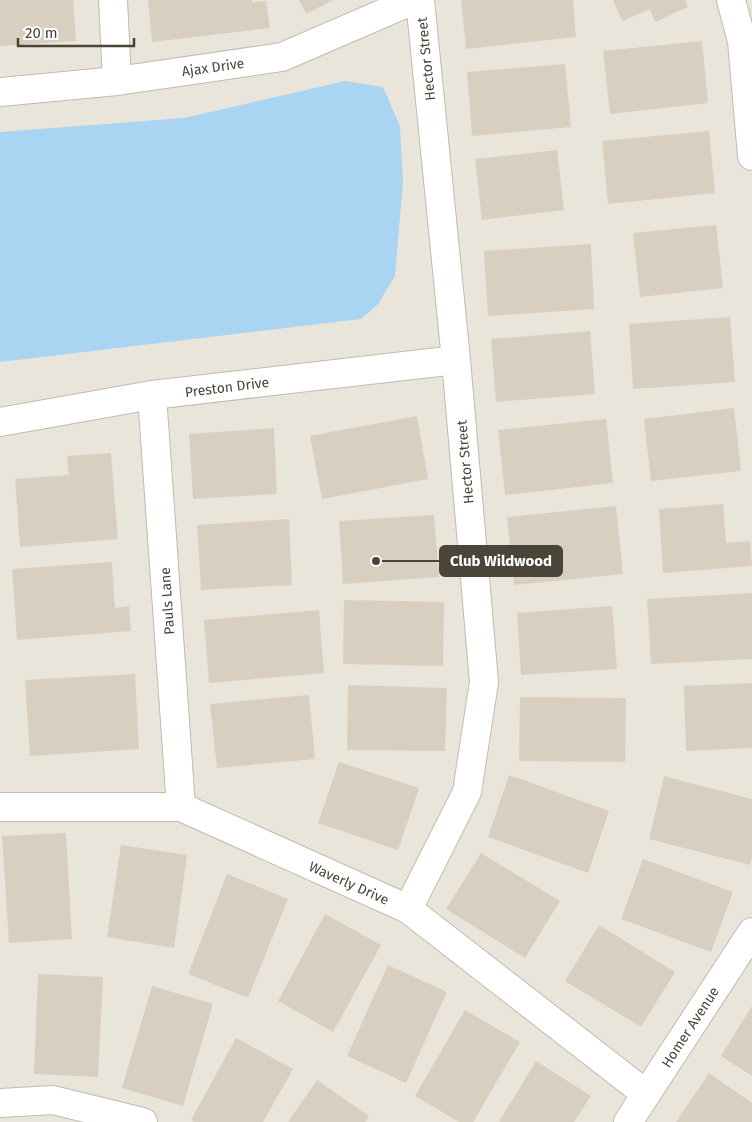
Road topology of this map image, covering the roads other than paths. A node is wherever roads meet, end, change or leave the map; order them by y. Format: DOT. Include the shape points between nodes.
graph roads {
  1 [pos="113,0"];
  2 [pos="414,0"];
  3 [pos="420,0"];
  4 [pos="730,0"];
  5 [pos="117,81"];
  6 [pos="0,92"];
  7 [pos="752,156"];
  8 [pos="456,360"];
  9 [pos="152,395"];
  10 [pos="0,422"];
  11 [pos="0,807"];
  12 [pos="181,807"];
  13 [pos="408,909"];
  14 [pos="752,932"];
  15 [pos="646,1094"];
  16 [pos="0,1103"];
  17 [pos="143,1122"];
  18 [pos="628,1122"];
  1 -- 5 [label="street"];
  2 -- 5 [label="street, Ajax Drive" via="282,57"];
  3 -- 8 [label="street, Hector Street"];
  4 -- 7 [label="street" via="742,41"];
  5 -- 6 [label="street, Ajax Drive"];
  8 -- 9 [label="street, Preston Drive"];
  8 -- 13 [label="street, Hector Street" via="484,682 467,792"];
  9 -- 10 [label="street, Preston Drive"];
  9 -- 12 [label="street, Pauls Lane"];
  11 -- 12 [label="street, Waverly Drive"];
  12 -- 13 [label="street, Waverly Drive"];
  13 -- 15 [label="street, Waverly Drive"];
  14 -- 15 [label="street, Homer Avenue"];
  15 -- 18 [label="street, Homer Avenue"];
  16 -- 17 [label="street" via="53,1100"];
}
